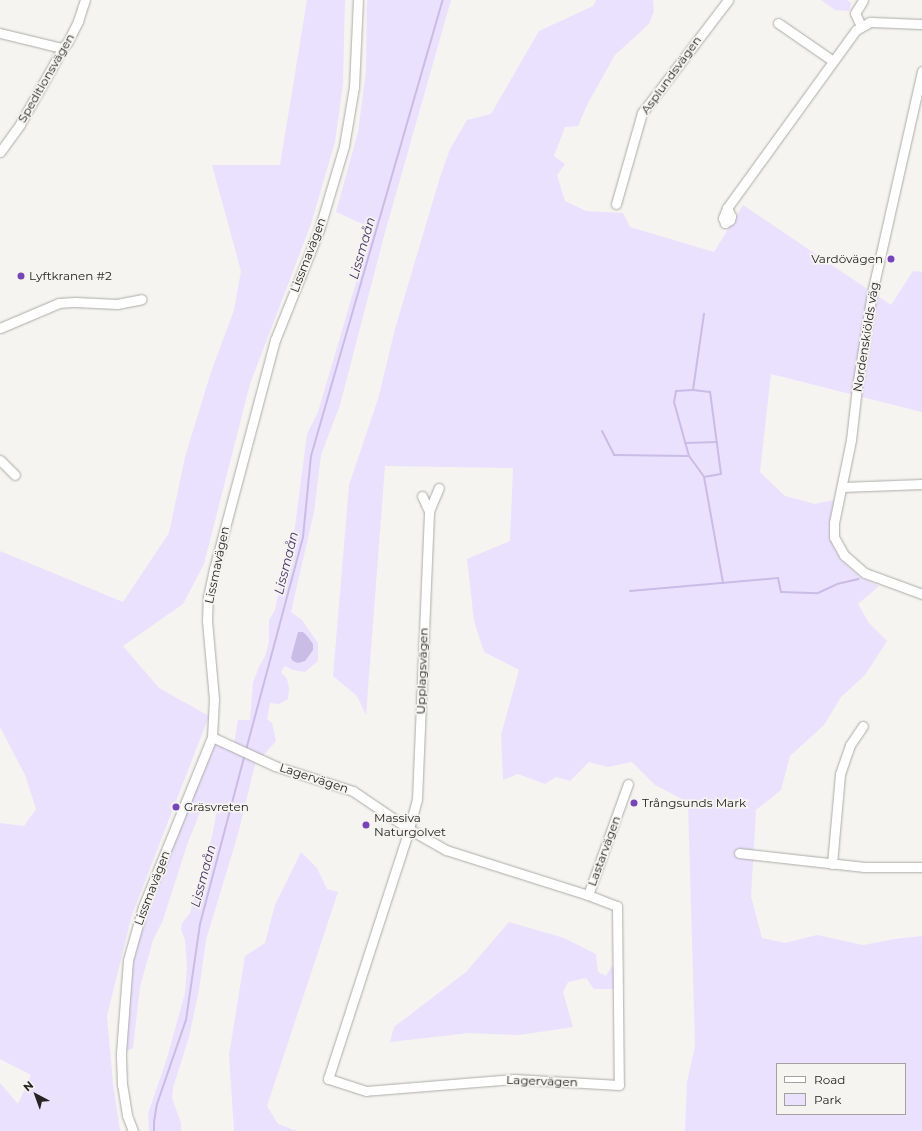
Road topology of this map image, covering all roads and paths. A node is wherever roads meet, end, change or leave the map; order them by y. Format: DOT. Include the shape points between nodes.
graph roads {
  1 [pos="85,0"];
  2 [pos="358,0"];
  3 [pos="728,0"];
  4 [pos="863,0"];
  5 [pos="778,23"];
  6 [pos="922,24"];
  7 [pos="861,26"];
  8 [pos="0,33"];
  9 [pos="62,48"];
  10 [pos="833,61"];
  11 [pos="922,71"];
  12 [pos="0,152"];
  13 [pos="616,204"];
  14 [pos="727,208"];
  15 [pos="142,299"];
  16 [pos="0,328"];
  17 [pos="0,460"];
  18 [pos="15,475"];
  19 [pos="922,484"];
  20 [pos="842,487"];
  21 [pos="439,488"];
  22 [pos="422,496"];
  23 [pos="429,511"];
  24 [pos="922,594"];
  25 [pos="863,726"];
  26 [pos="212,737"];
  27 [pos="628,784"];
  28 [pos="409,830"];
  29 [pos="739,853"];
  30 [pos="832,864"];
  31 [pos="922,867"];
  32 [pos="588,895"];
  33 [pos="133,1131"];
  1 -- 9 [label="street, Speditionsvägen" via="78,21"];
  2 -- 26 [label="street, Lissmavägen" via="354,87 344,146 319,230 274,340 208,597 207,621 214,699"];
  3 -- 13 [label="street, Asplundsvägen" via="642,114"];
  4 -- 7 [label="street" via="854,13"];
  5 -- 10 [label="street"];
  6 -- 7 [label="street" via="870,22"];
  7 -- 10 [label="street"];
  8 -- 9 [label="street"];
  9 -- 12 [label="street, Speditionsvägen" via="20,124"];
  10 -- 14 [label="street"];
  11 -- 20 [label="street, Nordenskiölds väg" via="872,293 857,387 852,440"];
  15 -- 16 [label="street" via="118,304 58,303"];
  17 -- 18 [label="street"];
  19 -- 20 [label="street"];
  20 -- 24 [label="street, Nordenskiölds väg" via="834,523 834,537 844,555 865,573"];
  21 -- 23 [label="street"];
  22 -- 23 [label="street"];
  23 -- 28 [label="street, Upplagsvägen" via="417,799"];
  25 -- 30 [label="street" via="850,745 840,774"];
  26 -- 28 [label="street, Lagervägen" via="275,766 353,791"];
  26 -- 33 [label="street, Lissmavägen" via="143,907 128,960 121,1053 122,1085 127,1115"];
  27 -- 32 [label="street, Lastarvägen"];
  28 -- 32 [label="street, Lagervägen" via="446,850"];
  28 -- 32 [label="street, Lagervägen" via="328,1079 366,1091 514,1079 619,1085 617,906"];
  29 -- 30 [label="street"];
  30 -- 31 [label="street"];
}
